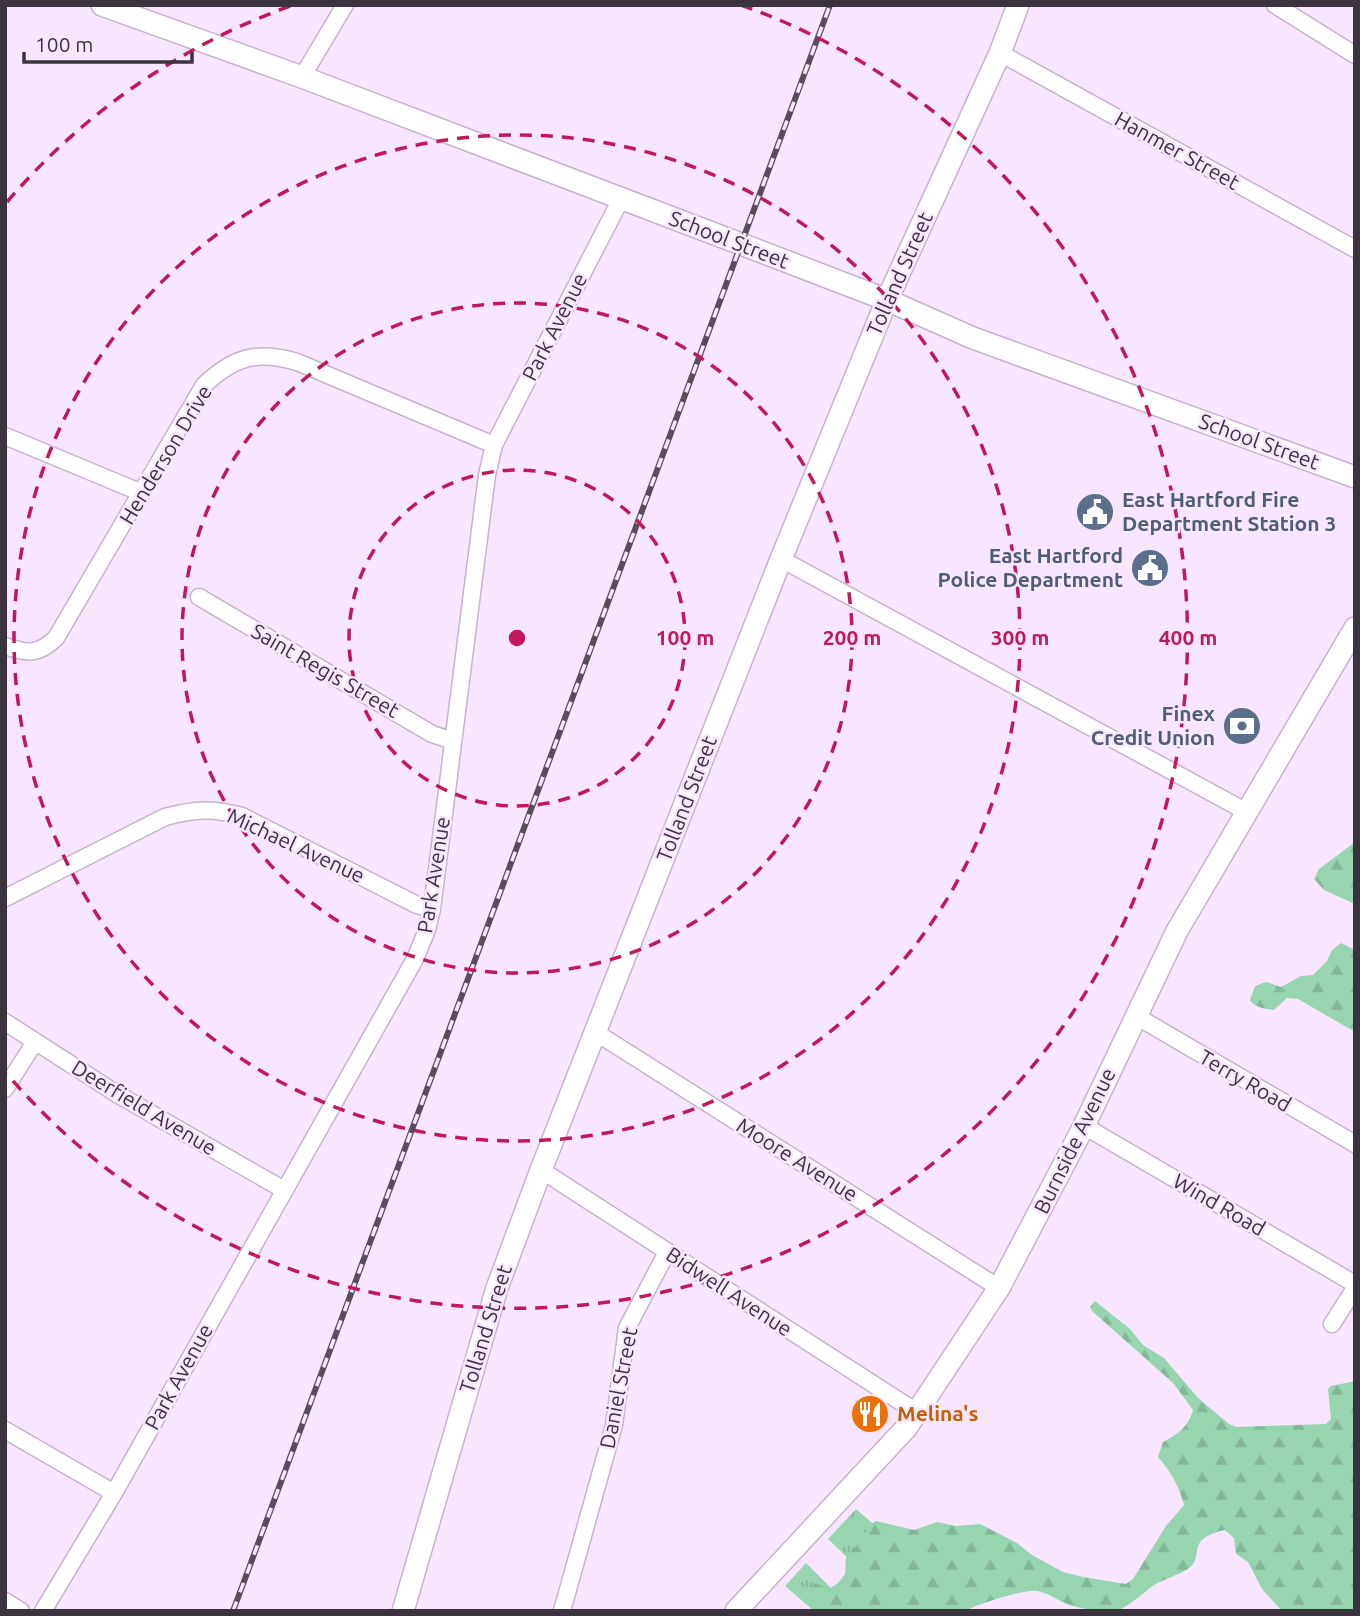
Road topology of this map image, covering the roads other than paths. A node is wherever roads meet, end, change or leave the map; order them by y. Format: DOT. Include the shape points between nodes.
graph roads {
  1 [pos="102,5"];
  2 [pos="345,5"];
  3 [pos="1018,5"];
  4 [pos="1275,5"];
  5 [pos="1000,53"];
  6 [pos="1355,55"];
  7 [pos="302,77"];
  8 [pos="621,198"];
  9 [pos="1355,249"];
  10 [pos="887,300"];
  11 [pos="5,436"];
  12 [pos="494,445"];
  13 [pos="1355,477"];
  14 [pos="142,493"];
  15 [pos="780,559"];
  16 [pos="199,597"];
  17 [pos="1355,628"];
  18 [pos="5,646"];
  19 [pos="453,741"];
  20 [pos="1247,812"];
  21 [pos="5,898"];
  22 [pos="432,909"];
  23 [pos="1136,1016"];
  24 [pos="5,1022"];
  25 [pos="595,1032"];
  26 [pos="35,1042"];
  27 [pos="5,1088"];
  28 [pos="1084,1126"];
  29 [pos="1355,1144"];
  30 [pos="541,1170"];
  31 [pos="284,1190"];
  32 [pos="667,1252"];
  33 [pos="1355,1286"];
  34 [pos="999,1288"];
  35 [pos="1332,1324"];
  36 [pos="918,1413"];
  37 [pos="5,1430"];
  38 [pos="114,1493"];
  39 [pos="5,1601"];
  40 [pos="21,1611"];
  41 [pos="43,1611"];
  42 [pos="403,1611"];
  43 [pos="562,1611"];
  44 [pos="736,1611"];
  1 -- 7 [label="main road, School Street"];
  2 -- 7 [label="street"];
  3 -- 5 [label="main road, Tolland Street"];
  4 -- 6 [label="street"];
  5 -- 9 [label="street, Hanmer Street"];
  5 -- 10 [label="main road, Tolland Street"];
  7 -- 8 [label="main road, School Street"];
  8 -- 10 [label="main road, School Street"];
  8 -- 12 [label="street, Park Avenue"];
  10 -- 13 [label="main road, School Street" via="973,338"];
  10 -- 15 [label="main road, Tolland Street"];
  11 -- 14 [label="street"];
  12 -- 14 [label="street, Henderson Drive" via="297,362 257,356 237,361 204,385"];
  12 -- 19 [label="street, Park Avenue"];
  14 -- 18 [label="street, Henderson Drive" via="56,638 45,649 29,652"];
  15 -- 20 [label="street"];
  15 -- 25 [label="main road, Tolland Street"];
  16 -- 19 [label="street, Saint Regis Street" via="432,734"];
  17 -- 20 [label="main road, Burnside Avenue"];
  19 -- 22 [label="street, Park Avenue"];
  20 -- 23 [label="main road, Burnside Avenue" via="1177,931"];
  21 -- 22 [label="street, Michael Avenue" via="165,817 219,810 242,816"];
  22 -- 31 [label="street, Park Avenue" via="415,959"];
  23 -- 28 [label="main road, Burnside Avenue"];
  23 -- 29 [label="street, Terry Road"];
  24 -- 26 [label="street, Deerfield Avenue"];
  25 -- 30 [label="main road, Tolland Street"];
  25 -- 34 [label="street, Moore Avenue"];
  26 -- 27 [label="street"];
  26 -- 31 [label="street, Deerfield Avenue"];
  28 -- 33 [label="street, Wind Road"];
  28 -- 34 [label="main road, Burnside Avenue"];
  30 -- 32 [label="street, Bidwell Avenue"];
  30 -- 42 [label="main road, Tolland Street" via="497,1288"];
  31 -- 38 [label="street, Park Avenue"];
  32 -- 36 [label="street, Bidwell Avenue"];
  32 -- 43 [label="street, Daniel Street" via="627,1328 614,1425"];
  33 -- 35 [label="street"];
  34 -- 36 [label="main road, Burnside Avenue"];
  36 -- 44 [label="main road, Burnside Avenue"];
  37 -- 38 [label="street"];
  38 -- 41 [label="street, Park Avenue"];
  39 -- 40 [label="street"];
}
